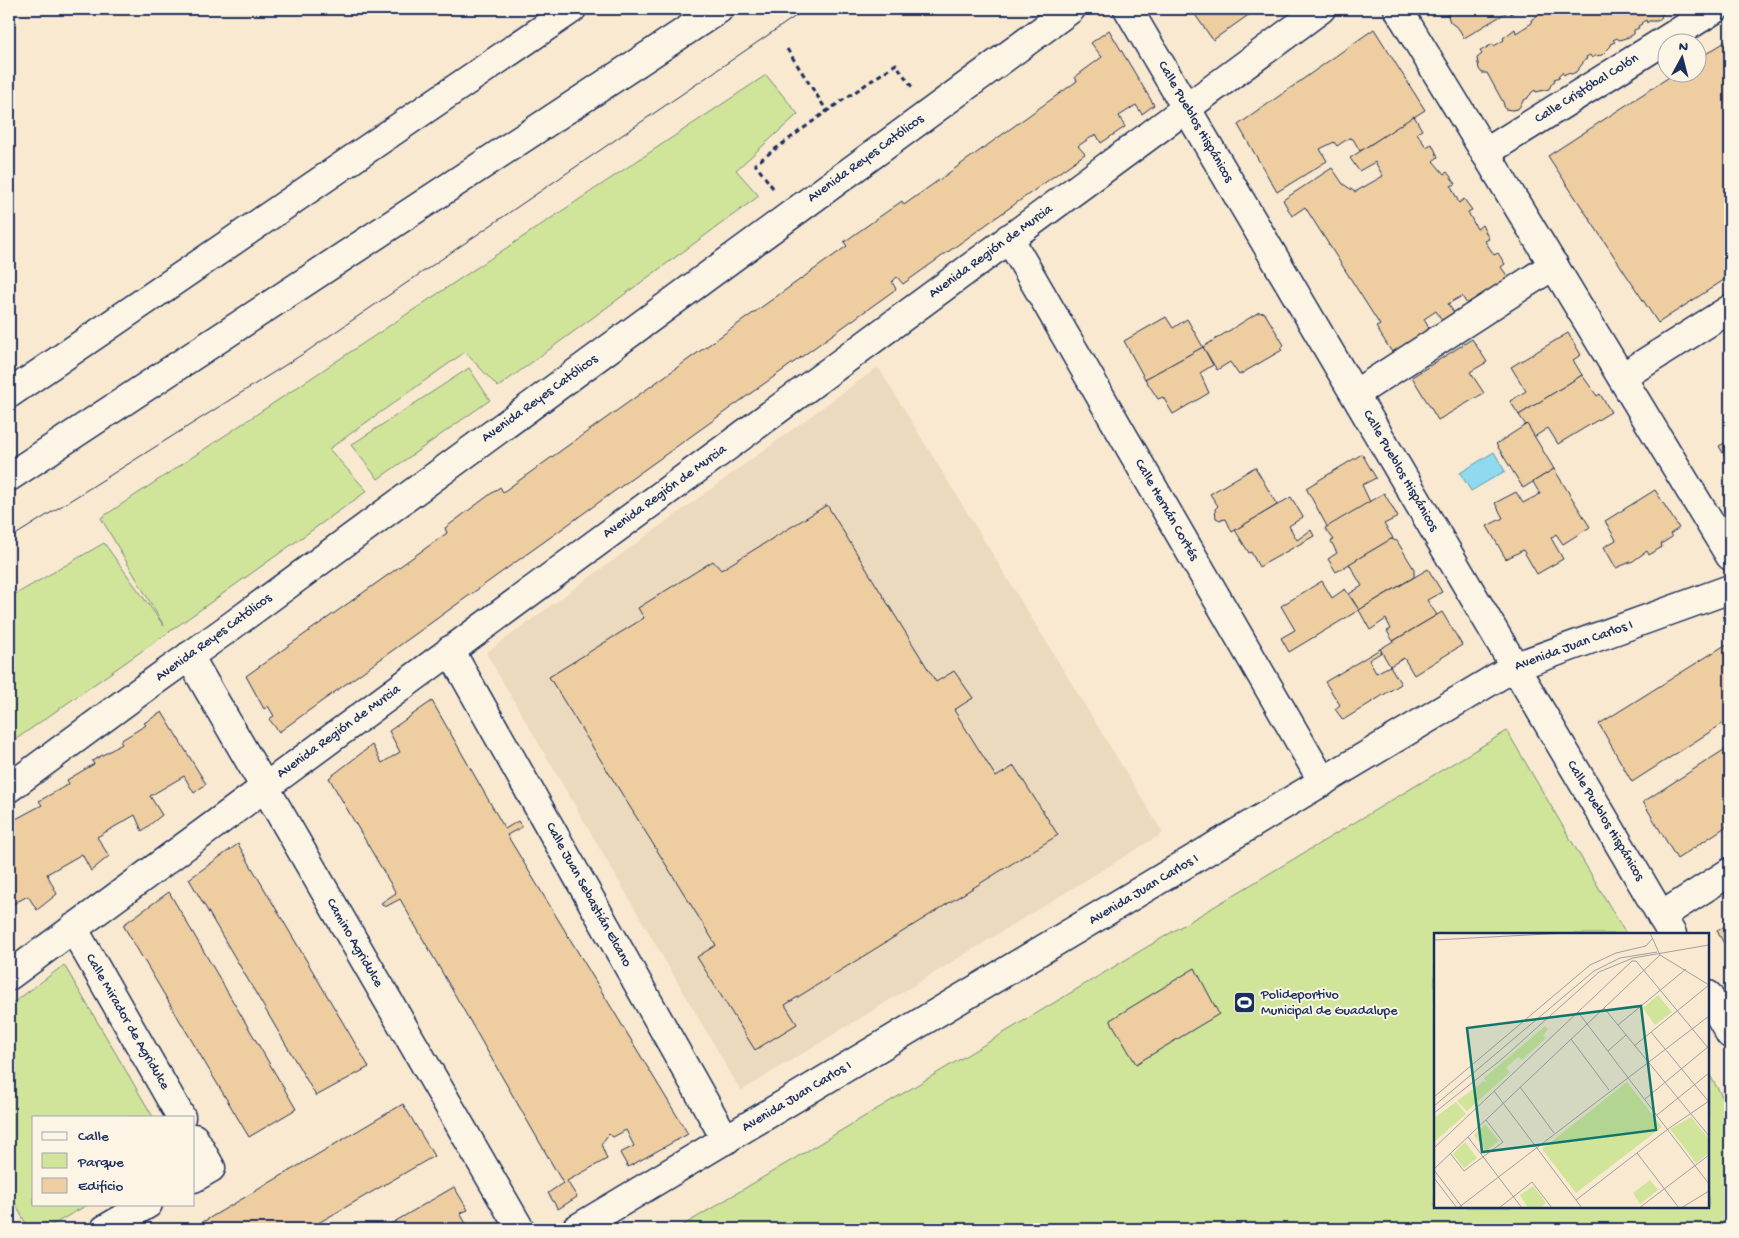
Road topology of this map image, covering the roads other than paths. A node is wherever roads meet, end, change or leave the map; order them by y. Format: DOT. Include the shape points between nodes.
graph roads {
  1 [pos="572,9"];
  2 [pos="720,9"];
  3 [pos="1071,9"];
  4 [pos="1128,9"];
  5 [pos="1321,9"];
  6 [pos="1398,9"];
  7 [pos="1715,9"];
  8 [pos="1186,108"];
  9 [pos="1486,153"];
  10 [pos="1009,238"];
  11 [pos="1554,265"];
  12 [pos="1730,309"];
  13 [pos="1622,377"];
  14 [pos="9,394"];
  15 [pos="1354,394"];
  16 [pos="9,477"];
  17 [pos="1730,556"];
  18 [pos="1730,589"];
  19 [pos="450,650"];
  20 [pos="189,656"];
  21 [pos="1514,667"];
  22 [pos="1323,782"];
  23 [pos="265,787"];
  24 [pos="9,788"];
  25 [pos="1730,872"];
  26 [pos="1666,925"];
  27 [pos="74,928"];
  28 [pos="9,976"];
  29 [pos="1709,997"];
  30 [pos="1730,1034"];
  31 [pos="180,1116"];
  32 [pos="195,1140"];
  33 [pos="726,1140"];
  34 [pos="195,1177"];
  35 [pos="145,1206"];
  36 [pos="105,1229"];
  37 [pos="520,1229"];
  38 [pos="576,1229"];
  1 -- 14 [label="street"];
  2 -- 16 [label="street"];
  3 -- 20 [label="street, Avenida Reyes Católicos"];
  4 -- 8 [label="street, Calle Pueblos Hispánicos"];
  5 -- 8 [label="street, Avenida Región de Murcia"];
  6 -- 9 [label="street"];
  7 -- 9 [label="street, Calle Cristóbal Colón"];
  8 -- 10 [label="street, Avenida Región de Murcia"];
  8 -- 15 [label="street, Calle Pueblos Hispánicos"];
  9 -- 11 [label="street"];
  10 -- 19 [label="street, Avenida Región de Murcia"];
  10 -- 22 [label="street, Calle Hernán Cortés"];
  11 -- 13 [label="street"];
  11 -- 15 [label="street"];
  12 -- 13 [label="street"];
  13 -- 17 [label="street"];
  15 -- 21 [label="street, Calle Pueblos Hispánicos"];
  18 -- 21 [label="street, Avenida Juan Carlos I"];
  19 -- 23 [label="street, Avenida Región de Murcia"];
  19 -- 33 [label="street, Calle Juan Sebastián Elcano"];
  20 -- 23 [label="street, Camino Agridulce"];
  20 -- 24 [label="street, Avenida Reyes Católicos"];
  21 -- 22 [label="street, Avenida Juan Carlos I"];
  21 -- 26 [label="street, Calle Pueblos Hispánicos"];
  22 -- 33 [label="street, Avenida Juan Carlos I"];
  23 -- 27 [label="street, Avenida Región de Murcia"];
  23 -- 37 [label="street, Camino Agridulce"];
  25 -- 26 [label="street"];
  27 -- 28 [label="street, Avenida Región de Murcia"];
  27 -- 31 [label="street, Calle Mirador de Agridulce"];
  29 -- 30 [label="street"];
  32 -- 34 [label="street" via="211,1168"];
  33 -- 38 [label="street, Avenida Juan Carlos I"];
  35 -- 36 [label="street"];
}
